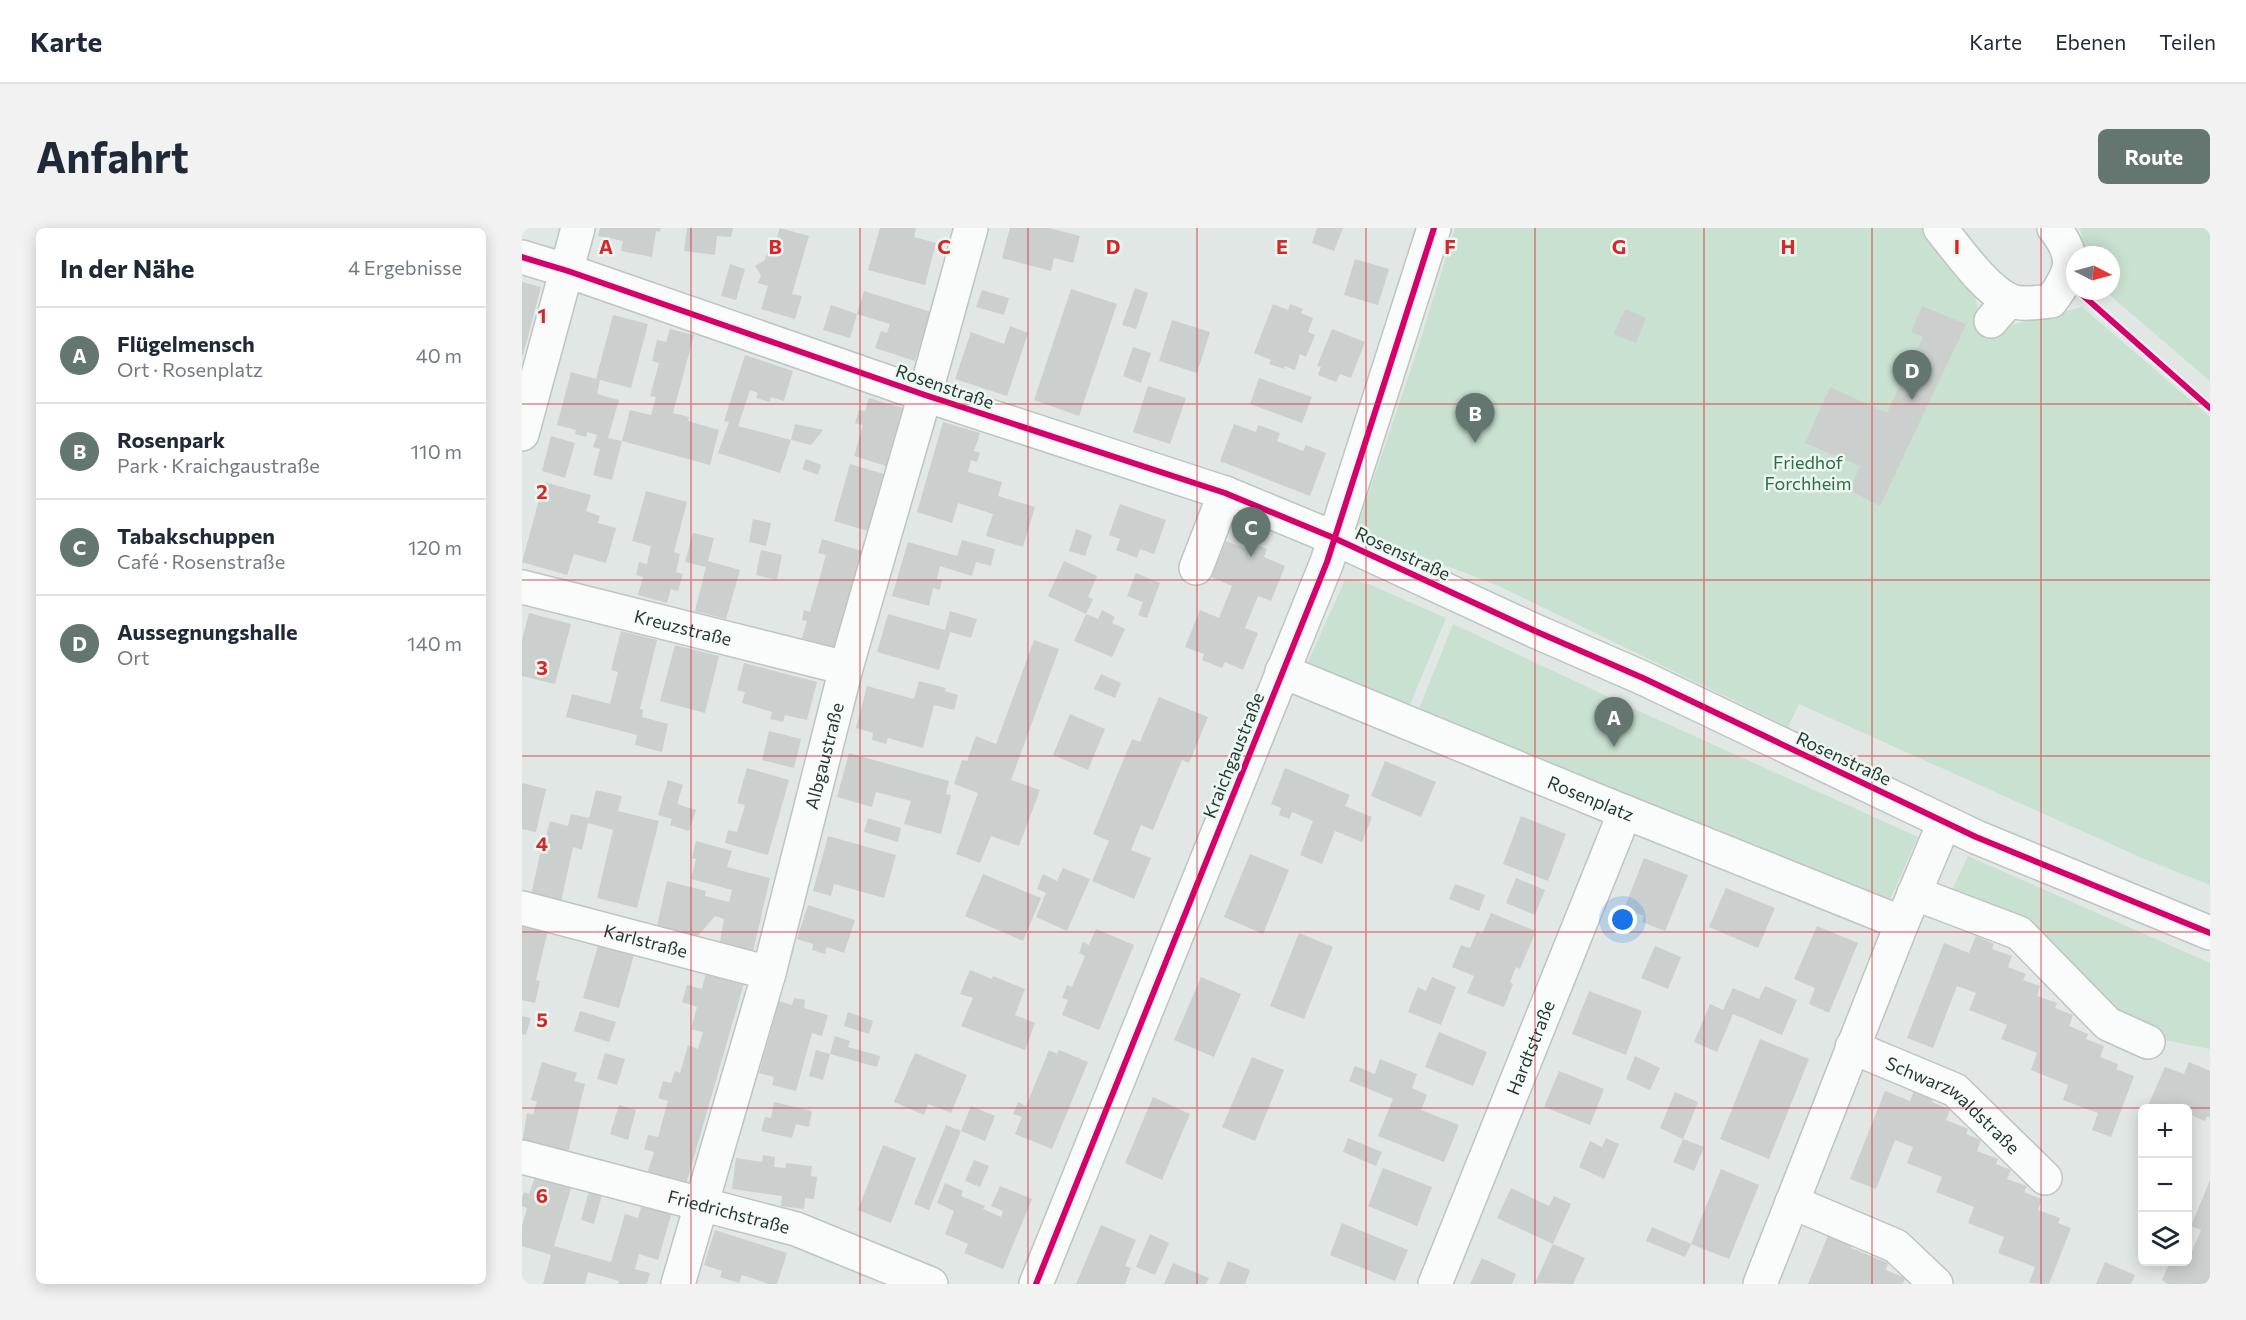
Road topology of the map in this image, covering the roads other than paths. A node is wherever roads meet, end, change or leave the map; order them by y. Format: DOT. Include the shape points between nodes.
graph roads {
  1 [pos="578,228"];
  2 [pos="970,228"];
  3 [pos="1434,228"];
  4 [pos="1940,228"];
  5 [pos="2054,228"];
  6 [pos="522,257"];
  7 [pos="568,271"];
  8 [pos="925,395"];
  9 [pos="522,434"];
  10 [pos="1225,494"];
  11 [pos="1334,538"];
  12 [pos="1196,568"];
  13 [pos="522,587"];
  14 [pos="846,668"];
  15 [pos="1282,671"];
  16 [pos="1625,812"];
  17 [pos="1944,823"];
  18 [pos="1914,893"];
  19 [pos="522,908"];
  20 [pos="1902,923"];
  21 [pos="2210,933"];
  22 [pos="769,974"];
  23 [pos="2148,1042"];
  24 [pos="1852,1047"];
  25 [pos="522,1158"];
  26 [pos="2045,1178"];
  27 [pos="1792,1202"];
  28 [pos="703,1204"];
  29 [pos="678,1284"];
  30 [pos="931,1284"];
  31 [pos="1036,1284"];
  32 [pos="1435,1284"];
  33 [pos="1760,1284"];
  34 [pos="1936,1284"];
  1 -- 7 [label="street"];
  2 -- 8 [label="street, Albgaustraße"];
  3 -- 11 [label="street, Kraichgaustraße"];
  4 -- 5 [label="street" via="1979,276 2000,310 2051,301 2067,280 2070,260 2063,239"];
  6 -- 7 [label="street, Rosenstraße"];
  7 -- 8 [label="street, Rosenstraße"];
  7 -- 9 [label="street"];
  8 -- 10 [label="street, Rosenstraße"];
  8 -- 14 [label="street, Albgaustraße"];
  10 -- 11 [label="street, Rosenstraße"];
  10 -- 12 [label="street"];
  11 -- 15 [label="street, Kraichgaustraße"];
  11 -- 17 [label="street, Rosenstraße" via="1643,678"];
  13 -- 14 [label="street, Kreuzstraße"];
  14 -- 22 [label="street, Albgaustraße"];
  15 -- 16 [label="street, Rosenplatz"];
  15 -- 31 [label="street, Kraichgaustraße"];
  16 -- 20 [label="street, Rosenplatz"];
  16 -- 32 [label="street, Hardtstraße"];
  17 -- 18 [label="street"];
  17 -- 21 [label="street, Rosenstraße"];
  18 -- 20 [label="street"];
  18 -- 23 [label="street" via="2019,933 2109,1024"];
  19 -- 22 [label="street, Karlstraße"];
  20 -- 24 [label="street"];
  22 -- 28 [label="street, Albgaustraße"];
  24 -- 26 [label="street, Schwarzwaldstraße" via="1955,1090"];
  24 -- 27 [label="street"];
  25 -- 28 [label="street, Friedrichstraße"];
  27 -- 33 [label="street"];
  27 -- 34 [label="street" via="1896,1246"];
  28 -- 29 [label="street, Albgaustraße"];
  28 -- 30 [label="street, Friedrichstraße" via="796,1229"];
}
